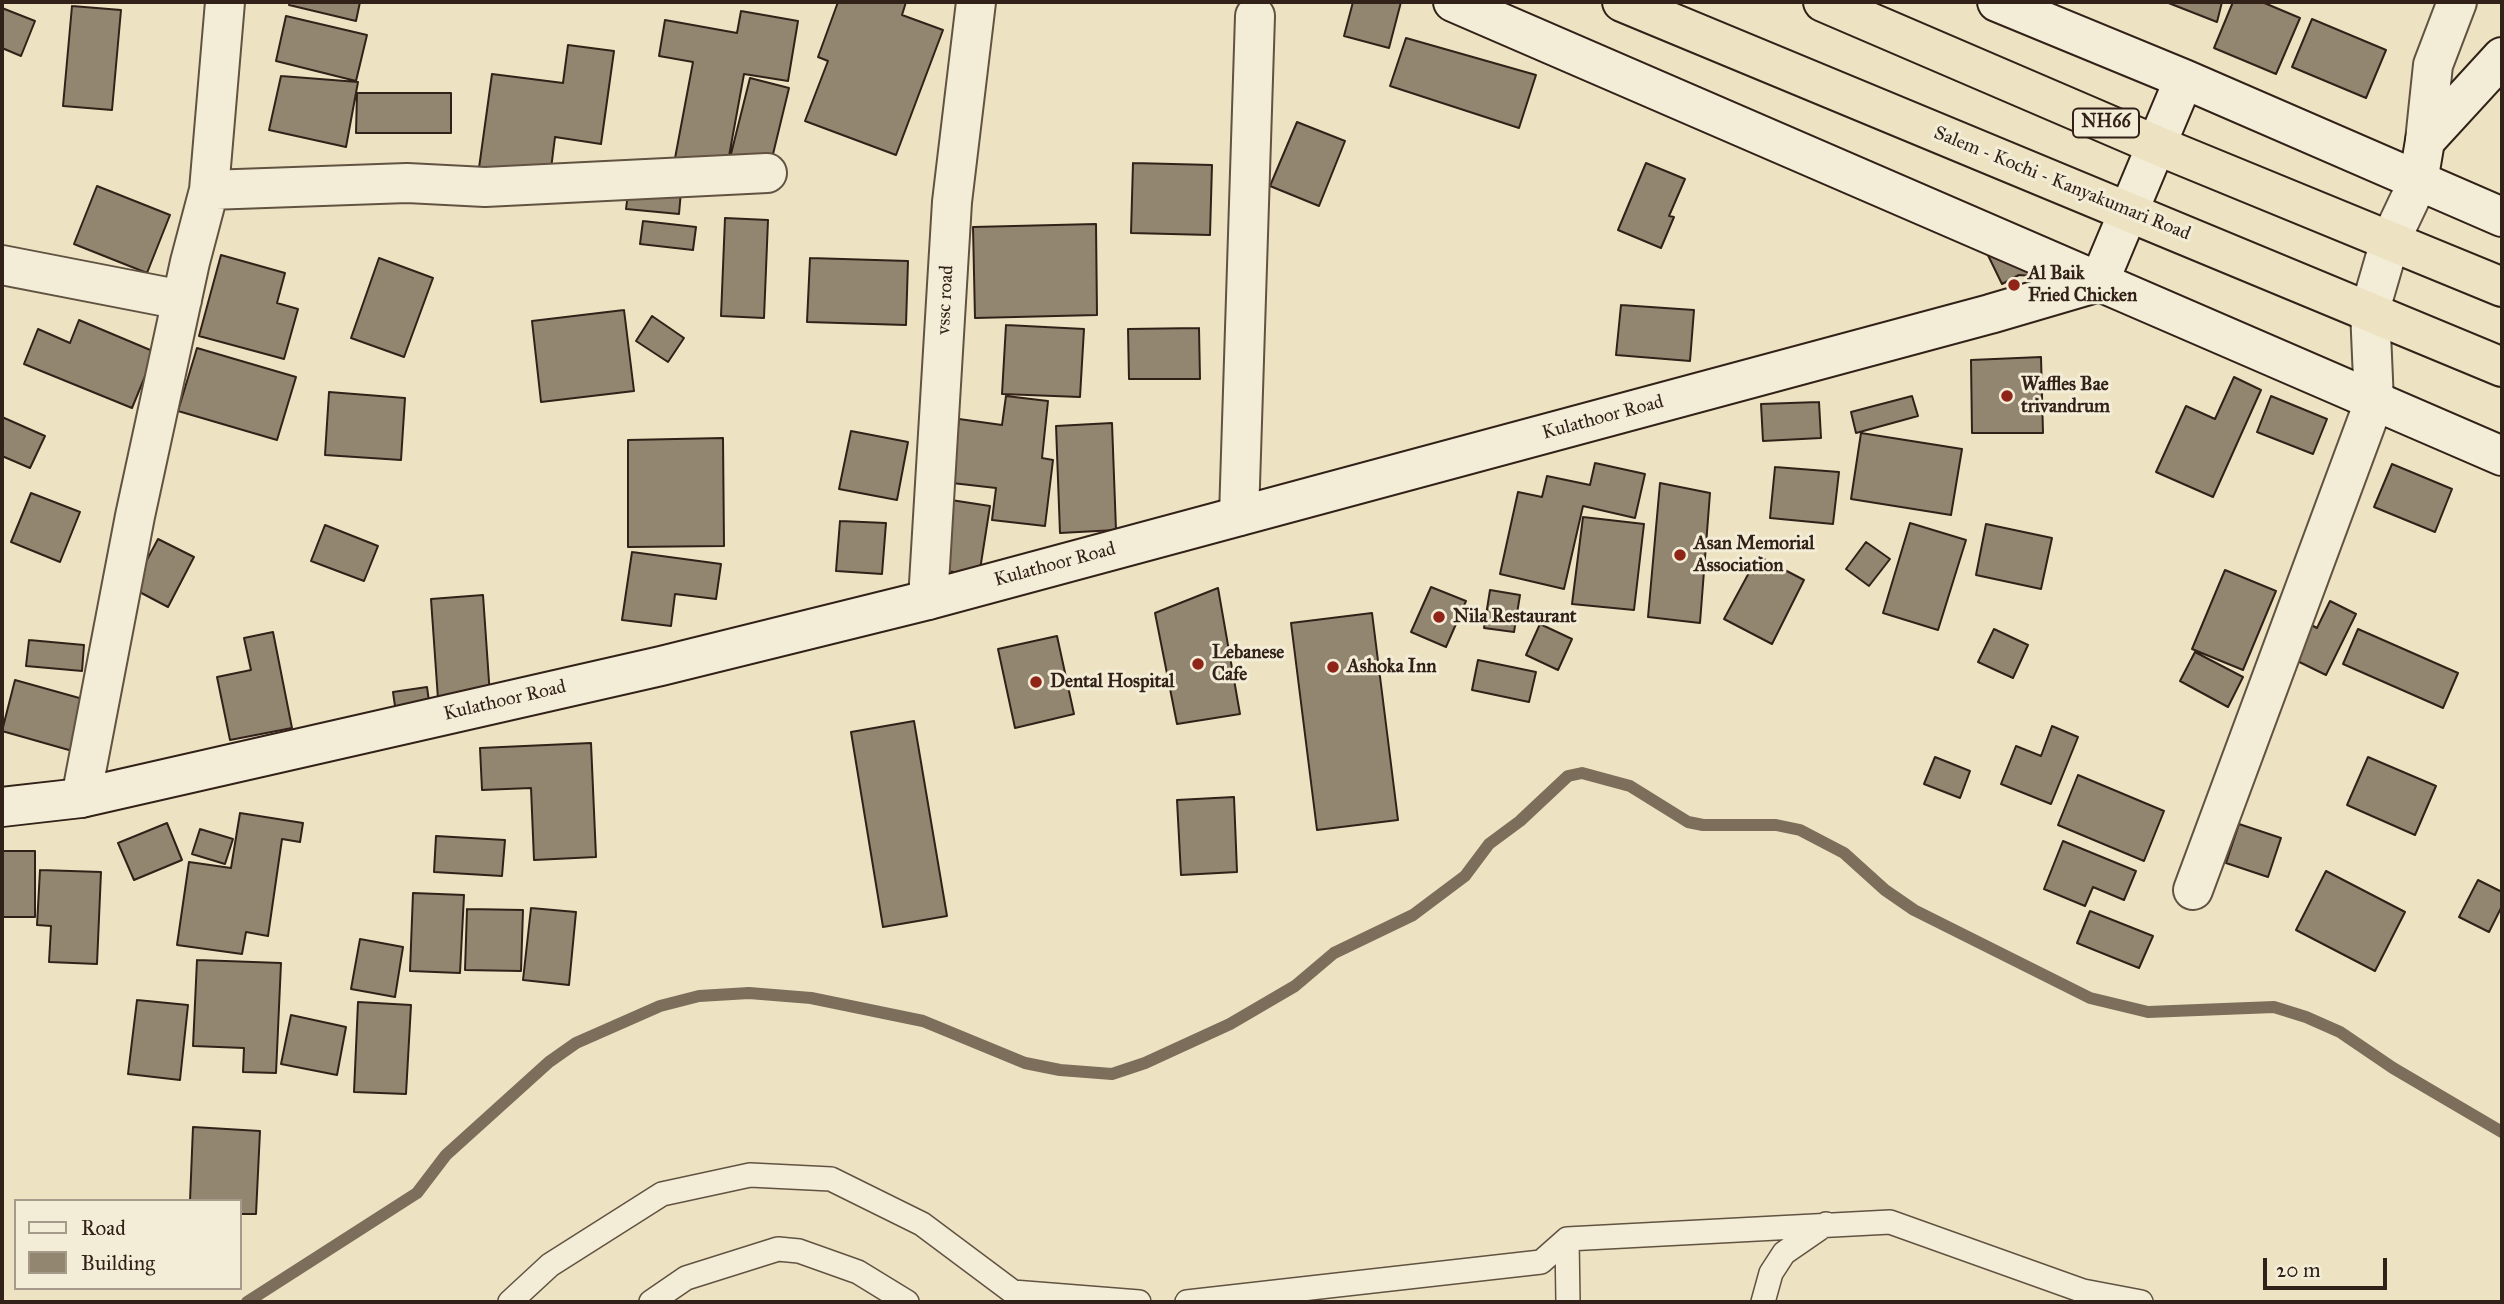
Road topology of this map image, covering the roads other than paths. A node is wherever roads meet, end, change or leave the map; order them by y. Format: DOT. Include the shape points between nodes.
graph roads {
  1 [pos="225,2"];
  2 [pos="976,2"];
  3 [pos="1452,2"];
  4 [pos="1622,2"];
  5 [pos="1823,2"];
  6 [pos="1997,2"];
  7 [pos="2457,2"];
  8 [pos="1255,16"];
  9 [pos="2502,57"];
  10 [pos="2184,79"];
  11 [pos="2425,141"];
  12 [pos="2156,145"];
  13 [pos="766,173"];
  14 [pos="2418,182"];
  15 [pos="209,190"];
  16 [pos="2128,212"];
  17 [pos="2502,217"];
  18 [pos="2390,241"];
  19 [pos="2,265"];
  20 [pos="2099,282"];
  21 [pos="2502,288"];
  22 [pos="182,300"];
  23 [pos="2370,310"];
  24 [pos="2502,368"];
  25 [pos="2374,402"];
  26 [pos="2502,456"];
  27 [pos="1239,516"];
  28 [pos="928,600"];
  29 [pos="81,798"];
  30 [pos="2,807"];
  31 [pos="2193,890"];
  32 [pos="1829,1223"];
  33 [pos="1567,1239"];
  34 [pos="2092,1296"];
  35 [pos="510,1302"];
  36 [pos="651,1302"];
  37 [pos="907,1302"];
  38 [pos="1139,1302"];
  39 [pos="1187,1302"];
  40 [pos="1567,1302"];
  41 [pos="1763,1302"];
  42 [pos="2141,1302"];
  1 -- 15 [label="street"];
  2 -- 28 [label="street, vssc road" via="952,202"];
  3 -- 20 [label="street"];
  4 -- 16 [label="highway, Salem - Kochi - Kanyakumari Road"];
  5 -- 12 [label="highway, NH66"];
  6 -- 10 [label="street"];
  7 -- 11 [label="street" via="2433,65"];
  8 -- 27 [label="street"];
  9 -- 11 [label="street"];
  10 -- 12 [label="street"];
  10 -- 14 [label="street"];
  11 -- 14 [label="street"];
  12 -- 16 [label="street"];
  12 -- 18 [label="highway, NH66"];
  13 -- 15 [label="street" via="485,187 407,183"];
  14 -- 17 [label="street"];
  14 -- 18 [label="street"];
  15 -- 22 [label="street"];
  16 -- 20 [label="street"];
  16 -- 23 [label="highway, Salem - Kochi - Kanyakumari Road"];
  18 -- 21 [label="highway, NH66"];
  18 -- 23 [label="street"];
  19 -- 22 [label="street"];
  20 -- 25 [label="street"];
  20 -- 27 [label="street, Kulathoor Road"];
  22 -- 29 [label="street"];
  23 -- 24 [label="highway, Salem - Kochi - Kanyakumari Road"];
  23 -- 25 [label="street"];
  25 -- 26 [label="street"];
  25 -- 31 [label="street"];
  27 -- 28 [label="street, Kulathoor Road"];
  28 -- 29 [label="street, Kulathoor Road"];
  29 -- 30 [label="street, Kulathoor Road"];
  32 -- 33 [label="lane"];
  32 -- 34 [label="lane" via="1889,1222"];
  32 -- 41 [label="lane" via="1784,1253 1771,1273"];
  33 -- 39 [label="lane" via="1541,1262"];
  33 -- 40 [label="lane"];
  34 -- 42 [label="lane"];
  35 -- 38 [label="lane" via="550,1265 662,1194 750,1175 831,1179 922,1224 1013,1292"];
  36 -- 37 [label="lane" via="686,1278 778,1249 800,1251 858,1272"];
}
